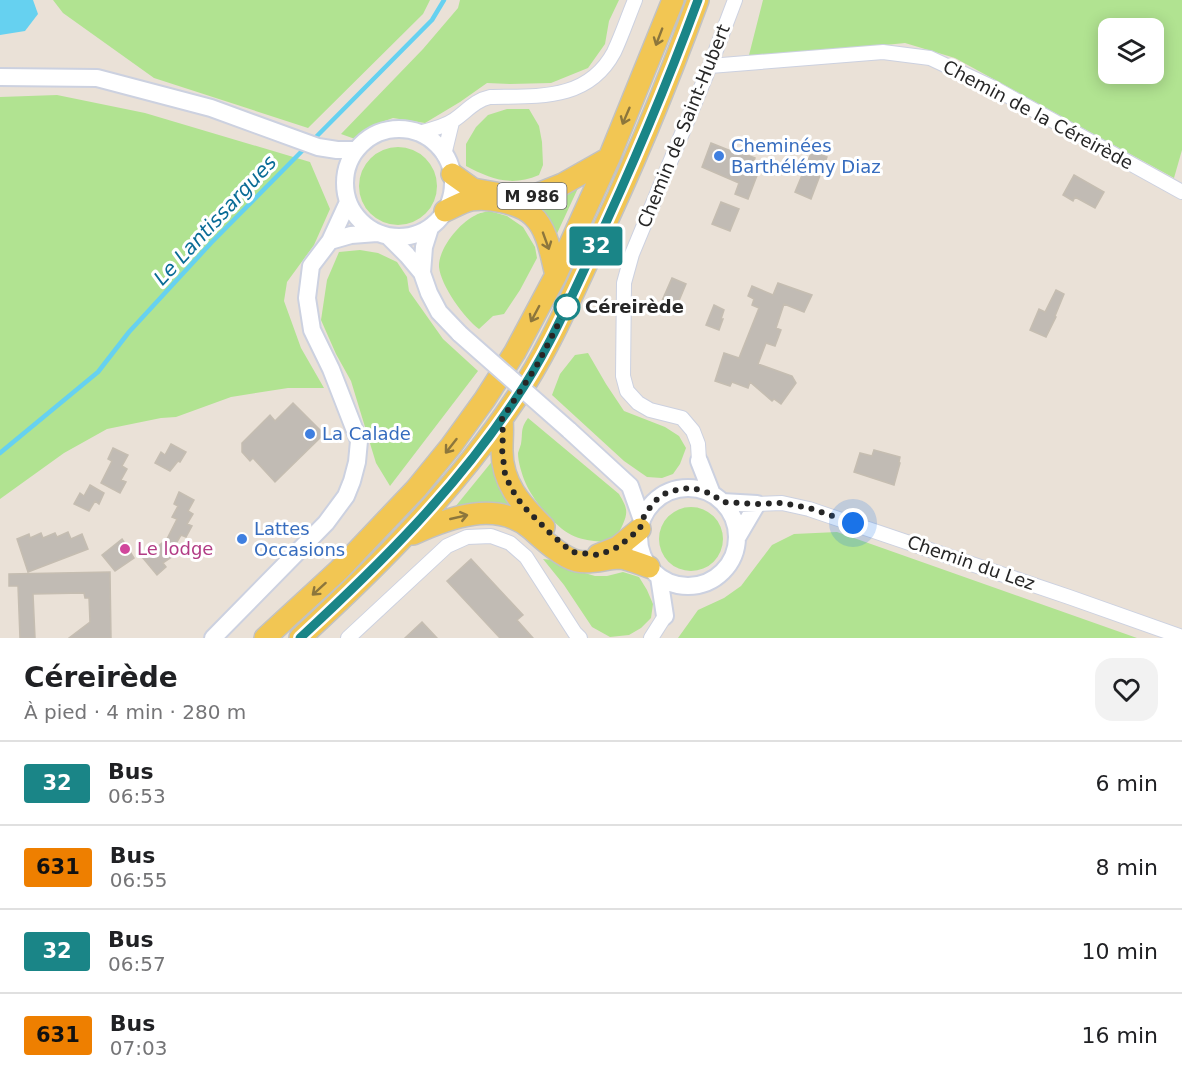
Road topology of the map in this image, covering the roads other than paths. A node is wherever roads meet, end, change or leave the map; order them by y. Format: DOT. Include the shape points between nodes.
graph roads {
  1 [pos="636,0"];
  2 [pos="673,0"];
  3 [pos="698,0"];
  4 [pos="735,0"];
  5 [pos="710,66"];
  6 [pos="0,77"];
  7 [pos="453,122"];
  8 [pos="418,133"];
  9 [pos="318,147"];
  10 [pos="356,150"];
  11 [pos="609,158"];
  12 [pos="448,164"];
  13 [pos="345,178"];
  14 [pos="1182,192"];
  15 [pos="348,202"];
  16 [pos="445,211"];
  17 [pos="430,228"];
  18 [pos="383,234"];
  19 [pos="330,241"];
  20 [pos="422,273"];
  21 [pos="556,275"];
  22 [pos="502,419"];
  23 [pos="699,460"];
  24 [pos="630,486"];
  25 [pos="672,492"];
  26 [pos="717,498"];
  27 [pos="757,504"];
  28 [pos="641,524"];
  29 [pos="404,538"];
  30 [pos="737,538"];
  31 [pos="654,572"];
  32 [pos="687,586"];
  33 [pos="664,616"];
  34 [pos="1182,623"];
  35 [pos="1172,636"];
  36 [pos="213,638"];
  37 [pos="266,638"];
  38 [pos="300,638"];
  39 [pos="348,638"];
  40 [pos="580,638"];
  41 [pos="651,638"];
  1 -- 7 [label="street" via="614,52 592,78 558,94 483,99"];
  2 -- 11 [label="main road, M 986, one-way"];
  3 -- 22 [label="main road" via="639,149 579,282 536,367"];
  4 -- 5 [label="street, Chemin de Saint-Hubert"];
  5 -- 14 [label="street, Chemin de la Céreirède" via="883,52 930,58 994,88"];
  5 -- 23 [label="street, Chemin de Saint-Hubert" via="632,254 624,283 623,376 627,391 650,410 682,418 693,431"];
  6 -- 9 [label="street" via="97,78 210,108"];
  7 -- 8 [label="street"];
  7 -- 12 [label="street"];
  8 -- 10 [label="street" via="391,130 366,140"];
  8 -- 12 [label="street" via="433,142"];
  9 -- 10 [label="street"];
  9 -- 13 [label="street"];
  10 -- 13 [label="street"];
  11 -- 12 [label="main road, M 986" via="533,196 472,189"];
  11 -- 21 [label="main road, M 986"];
  12 -- 16 [label="street" via="452,193"];
  13 -- 15 [label="street"];
  15 -- 18 [label="street" via="360,220"];
  15 -- 19 [label="street"];
  16 -- 17 [label="street"];
  16 -- 21 [label="main road, one-way" via="475,200 519,207 532,215 541,228"];
  17 -- 18 [label="street" via="410,236"];
  17 -- 20 [label="street"];
  18 -- 19 [label="street" via="351,235"];
  18 -- 20 [label="street"];
  19 -- 36 [label="street" via="310,266 307,298 312,330 359,441 352,481 326,523"];
  20 -- 24 [label="street, bridge" via="439,312 460,334"];
  21 -- 37 [label="main road, M 986, one-way" via="515,352 451,447 339,570"];
  22 -- 28 [label="main road" via="505,474 511,488 522,505 572,552 599,555 618,547"];
  22 -- 29 [label="main road"];
  23 -- 25 [label="street"];
  23 -- 26 [label="street, Chemin de Saint-Hubert"];
  24 -- 25 [label="street"];
  24 -- 28 [label="street"];
  25 -- 26 [label="street" via="692,488"];
  25 -- 28 [label="street" via="655,501"];
  26 -- 27 [label="street, Chemin du Lez"];
  26 -- 30 [label="street" via="733,518"];
  27 -- 30 [label="street"];
  27 -- 35 [label="street, Chemin du Lez" via="809,508"];
  28 -- 31 [label="street" via="639,542"];
  29 -- 31 [label="main road, one-way" via="449,519 491,513 510,516 526,525 576,561 620,558"];
  29 -- 38 [label="main road"];
  30 -- 32 [label="street" via="735,553 716,578"];
  31 -- 32 [label="street" via="668,582"];
  31 -- 33 [label="street"];
  32 -- 33 [label="street"];
  33 -- 41 [label="street"];
  34 -- 35 [label="street"];
  39 -- 40 [label="street" via="447,546 467,537 491,536 510,543 526,557"];
}
